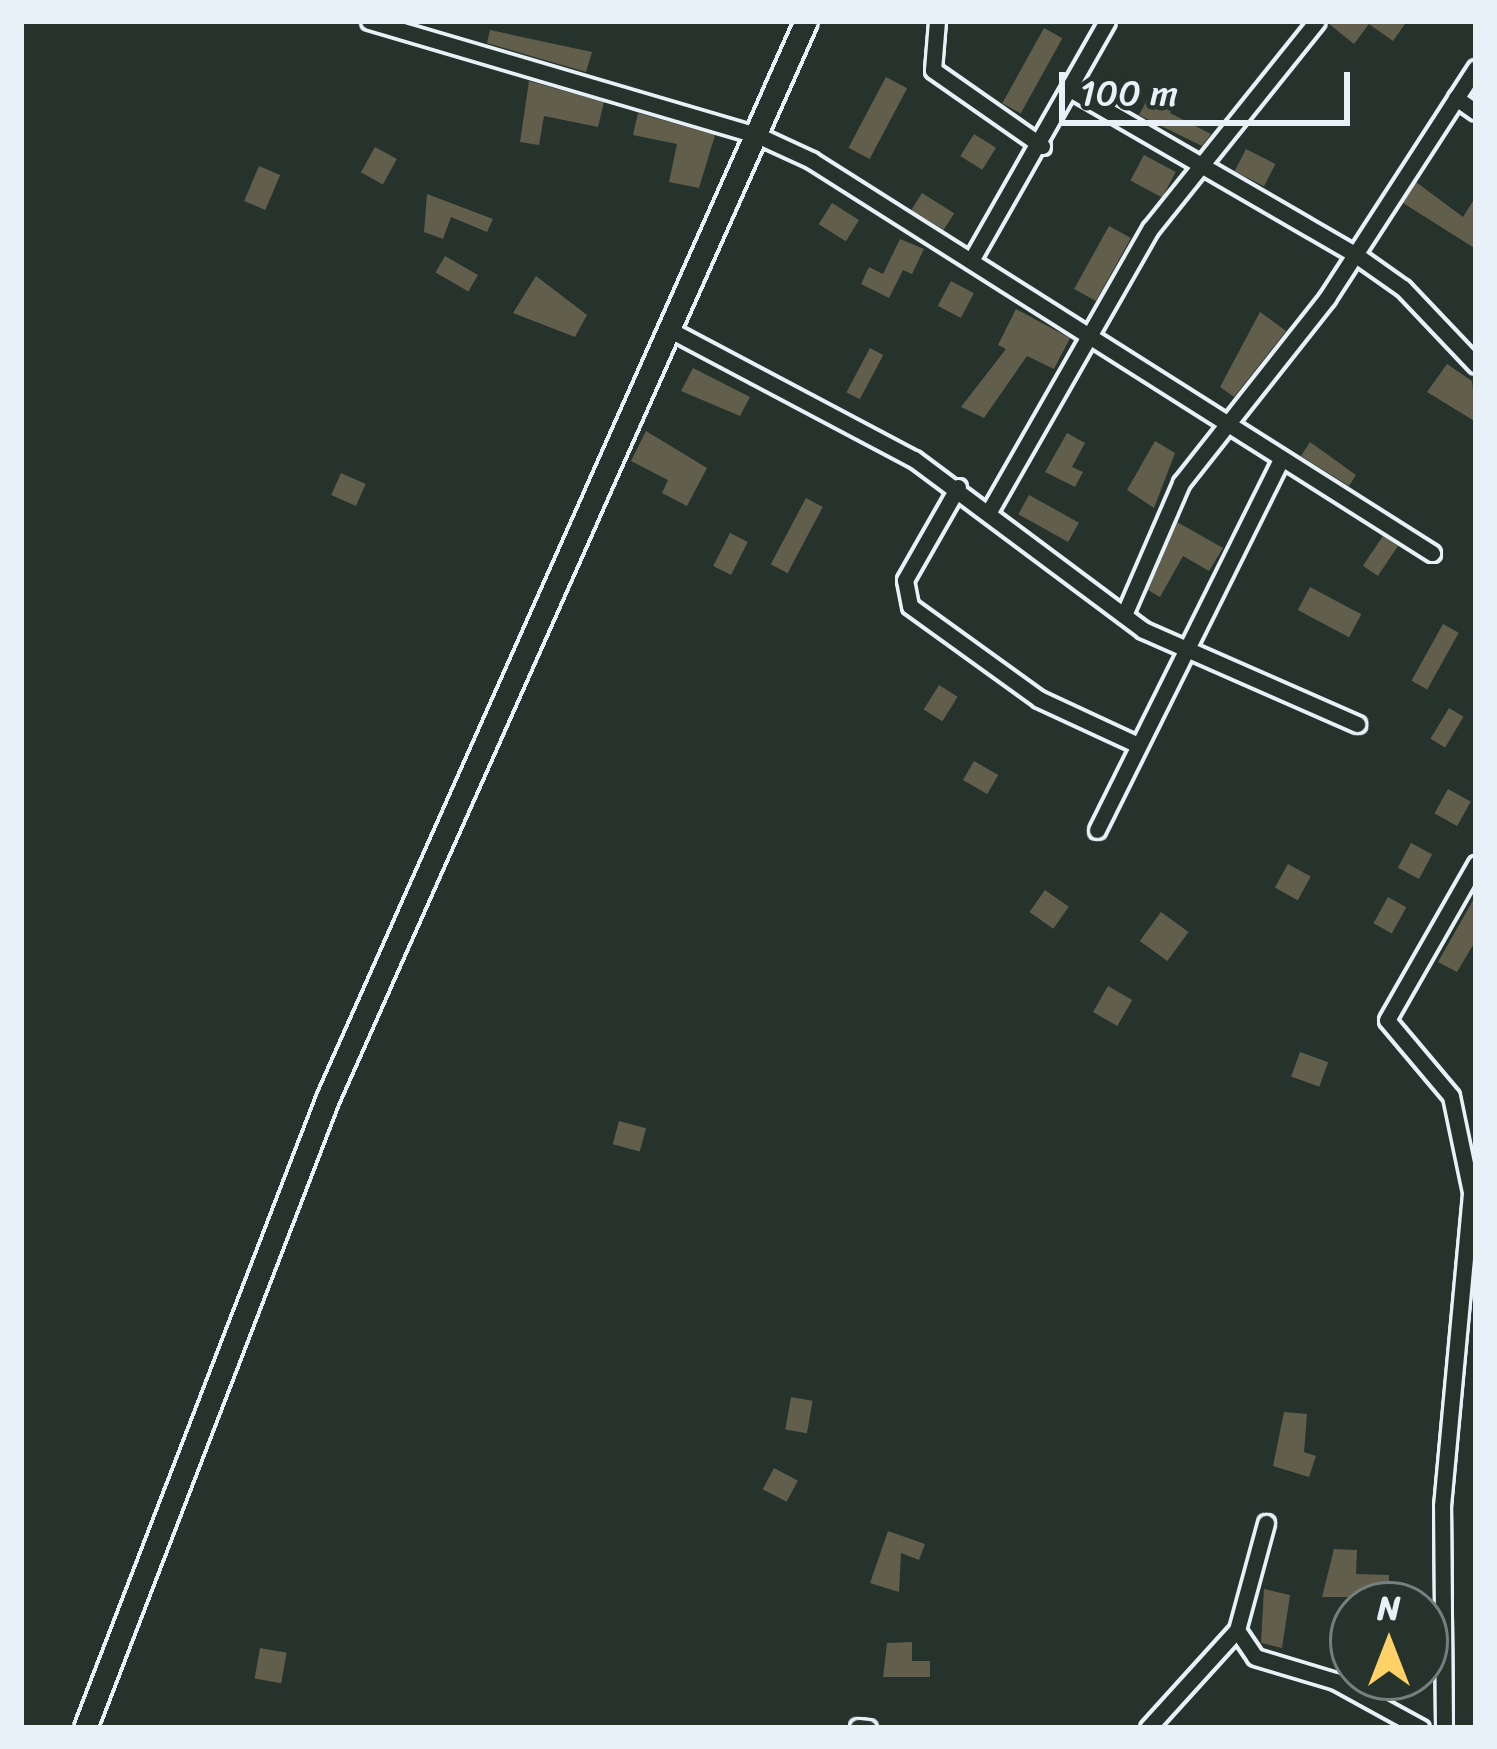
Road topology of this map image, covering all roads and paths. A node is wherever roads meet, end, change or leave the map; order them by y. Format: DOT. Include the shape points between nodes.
graph roads {
  1 [pos="369,21"];
  2 [pos="806,21"];
  3 [pos="937,21"];
  4 [pos="1107,21"];
  5 [pos="1317,21"];
  6 [pos="1476,68"];
  7 [pos="1075,92"];
  8 [pos="1456,98"];
  9 [pos="1476,112"];
  10 [pos="757,135"];
  11 [pos="1042,146"];
  12 [pos="1198,163"];
  13 [pos="1356,255"];
  14 [pos="973,257"];
  15 [pos="668,328"];
  16 [pos="1094,337"];
  17 [pos="1476,365"];
  18 [pos="1223,419"];
  19 [pos="1282,458"];
  20 [pos="958,487"];
  21 [pos="991,508"];
  22 [pos="1432,553"];
  23 [pos="1124,615"];
  24 [pos="1183,649"];
  25 [pos="1357,724"];
  26 [pos="1136,744"];
  27 [pos="1097,830"];
  28 [pos="1475,867"];
  29 [pos="1474,1219"];
  30 [pos="1266,1523"];
  31 [pos="1238,1630"];
  32 [pos="858,1727"];
  33 [pos="85,1728"];
  34 [pos="868,1728"];
  35 [pos="1148,1728"];
  36 [pos="1421,1728"];
  37 [pos="1444,1728"];
  1 -- 10 [label="street"];
  2 -- 10 [label="main road"];
  3 -- 11 [label="street" via="933,70"];
  4 -- 7 [label="street"];
  5 -- 12 [label="street"];
  6 -- 8 [label="street"];
  7 -- 11 [label="street"];
  7 -- 12 [label="street"];
  8 -- 9 [label="street"];
  8 -- 13 [label="street"];
  10 -- 14 [label="street"];
  10 -- 15 [label="main road"];
  11 -- 14 [label="street"];
  12 -- 13 [label="street"];
  12 -- 16 [label="street" via="1151,228"];
  13 -- 17 [label="street" via="1403,288"];
  13 -- 18 [label="street"];
  14 -- 16 [label="street"];
  15 -- 20 [label="street"];
  15 -- 33 [label="main road" via="328,1097"];
  16 -- 18 [label="street"];
  16 -- 21 [label="street"];
  18 -- 19 [label="street"];
  18 -- 23 [label="street" via="1180,483"];
  19 -- 22 [label="street"];
  19 -- 24 [label="street"];
  20 -- 21 [label="street"];
  20 -- 26 [label="street" via="905,580 910,607 1040,699"];
  21 -- 23 [label="street"];
  23 -- 24 [label="street"];
  24 -- 25 [label="street"];
  24 -- 26 [label="street"];
  26 -- 27 [label="street"];
  28 -- 29 [label="street" via="1387,1020 1451,1096"];
  29 -- 37 [label="street" via="1442,1506"];
  30 -- 31 [label="street"];
  31 -- 35 [label="street"];
  31 -- 36 [label="street" via="1255,1657 1335,1681"];
  32 -- 34 [label="street"];
}
